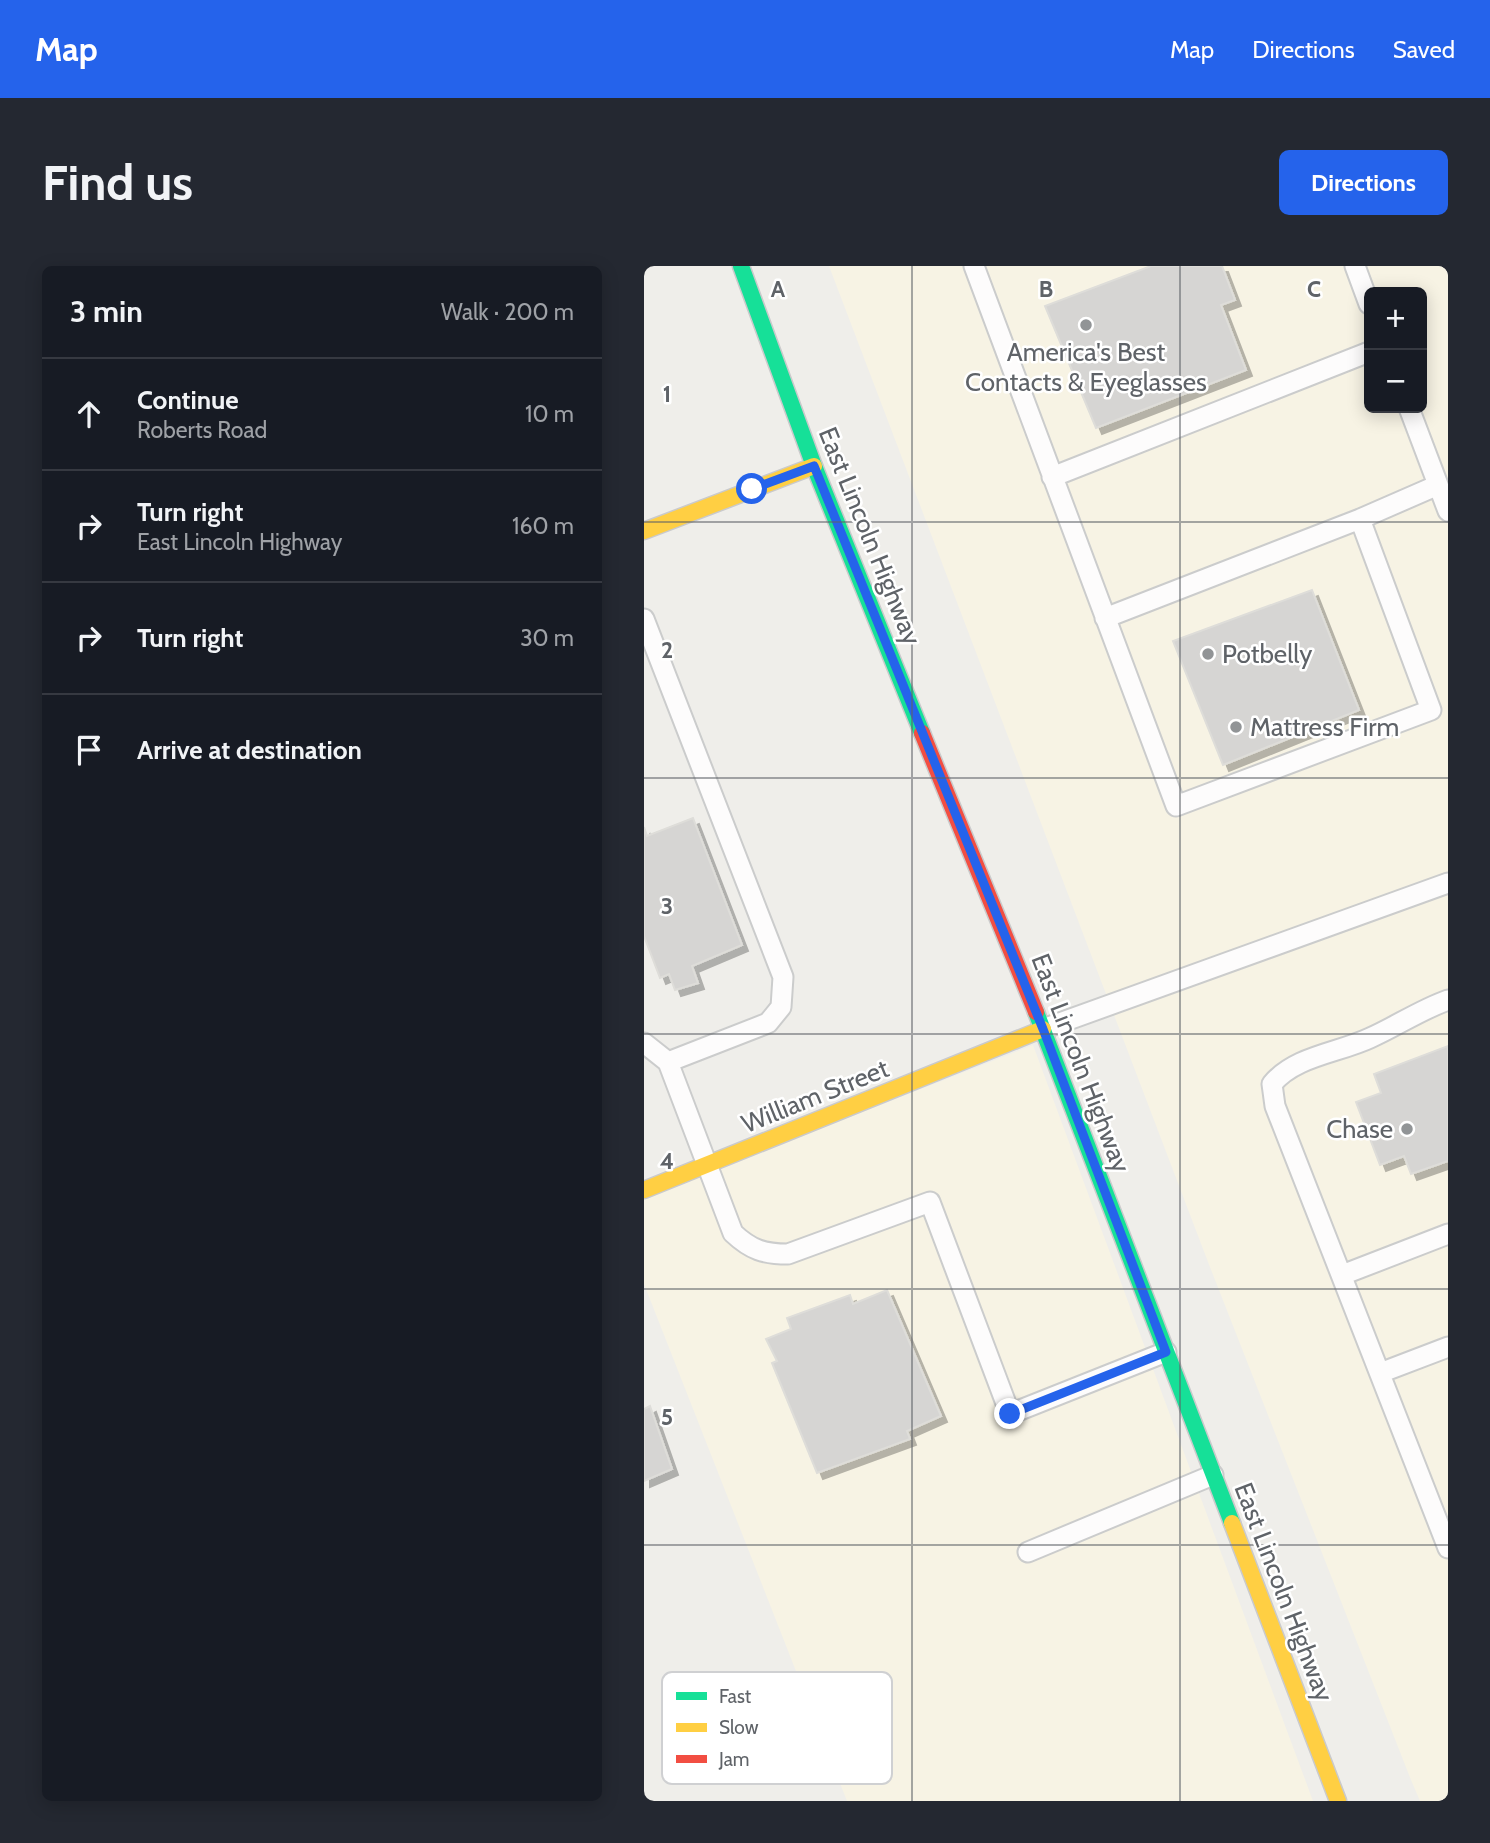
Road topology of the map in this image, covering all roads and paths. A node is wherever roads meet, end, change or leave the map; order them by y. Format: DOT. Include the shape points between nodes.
graph roads {
  1 [pos="741,266"];
  2 [pos="974,266"];
  3 [pos="1355,266"];
  4 [pos="1364,290"];
  5 [pos="1364,354"];
  6 [pos="1411,413"];
  7 [pos="814,466"];
  8 [pos="1052,477"];
  9 [pos="1438,485"];
  10 [pos="1448,511"];
  11 [pos="1360,519"];
  12 [pos="644,531"];
  13 [pos="1105,618"];
  14 [pos="646,629"];
  15 [pos="1448,883"];
  16 [pos="1448,1000"];
  17 [pos="1043,1029"];
  18 [pos="644,1043"];
  19 [pos="668,1062"];
  20 [pos="707,1167"];
  21 [pos="644,1190"];
  22 [pos="1448,1234"];
  23 [pos="1342,1275"];
  24 [pos="1448,1347"];
  25 [pos="1166,1352"];
  26 [pos="1380,1373"];
  27 [pos="1213,1475"];
  28 [pos="1448,1548"];
  29 [pos="1028,1552"];
  30 [pos="1338,1801"];
  1 -- 7 [label="main road, East Lincoln Highway"];
  2 -- 8 [label="lane"];
  3 -- 4 [label="lane"];
  5 -- 8 [label="lane"];
  6 -- 9 [label="lane"];
  7 -- 12 [label="main road"];
  7 -- 17 [label="main road, East Lincoln Highway"];
  8 -- 13 [label="lane"];
  9 -- 10 [label="lane"];
  9 -- 11 [label="lane"];
  11 -- 13 [label="lane"];
  11 -- 13 [label="lane" via="1431,710 1175,806"];
  14 -- 19 [label="lane" via="783,977 781,1007 768,1023"];
  15 -- 17 [label="lane"];
  16 -- 23 [label="lane" via="1370,1038 1284,1069 1272,1084 1275,1106"];
  17 -- 20 [label="main road, William Street"];
  17 -- 25 [label="main road, East Lincoln Highway"];
  18 -- 19 [label="lane"];
  19 -- 20 [label="lane"];
  20 -- 21 [label="main road, William Street"];
  20 -- 25 [label="lane" via="733,1233 766,1254 788,1254 930,1202 1010,1414"];
  22 -- 23 [label="lane"];
  23 -- 26 [label="lane"];
  24 -- 26 [label="lane"];
  25 -- 27 [label="main road, East Lincoln Highway"];
  26 -- 28 [label="lane"];
  27 -- 29 [label="lane"];
  27 -- 30 [label="main road, East Lincoln Highway"];
}
